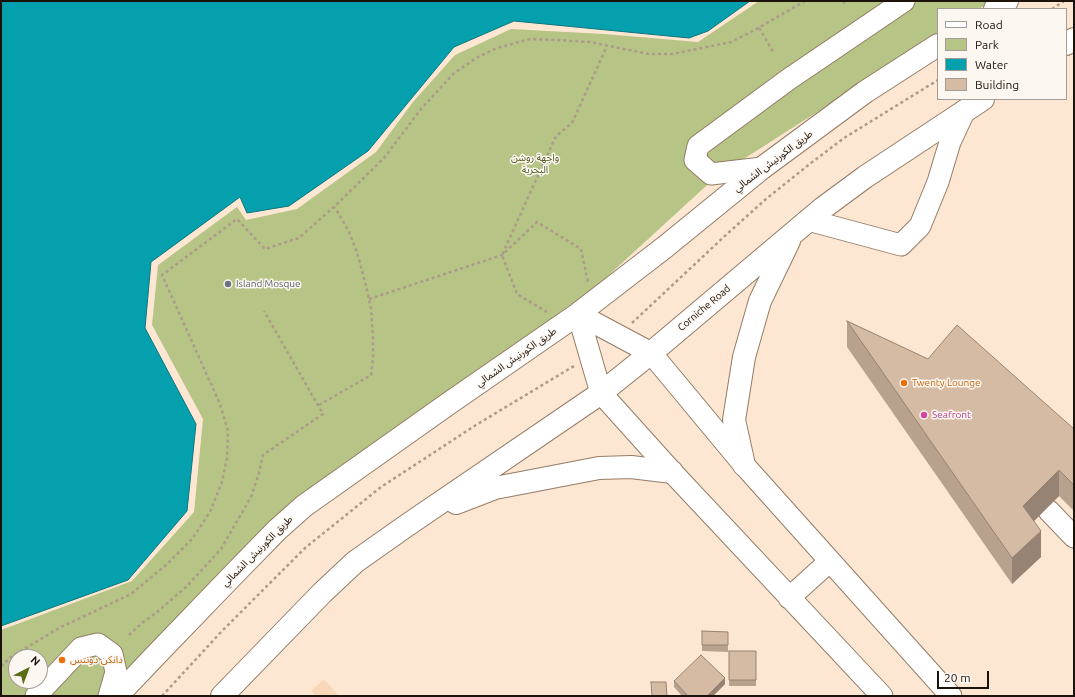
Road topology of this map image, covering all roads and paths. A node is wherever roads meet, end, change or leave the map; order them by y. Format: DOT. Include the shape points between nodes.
graph roads {
  1 [pos="806,1"];
  2 [pos="843,1"];
  3 [pos="904,1"];
  4 [pos="1007,1"];
  5 [pos="1064,1"];
  6 [pos="846,6"];
  7 [pos="996,8"];
  8 [pos="1054,8"];
  9 [pos="759,28"];
  10 [pos="607,46"];
  11 [pos="937,46"];
  12 [pos="774,53"];
  13 [pos="937,81"];
  14 [pos="982,100"];
  15 [pos="964,112"];
  16 [pos="762,168"];
  17 [pos="334,207"];
  18 [pos="800,227"];
  19 [pos="502,255"];
  20 [pos="589,283"];
  21 [pos="369,299"];
  22 [pos="264,311"];
  23 [pos="547,313"];
  24 [pos="578,314"];
  25 [pos="619,336"];
  26 [pos="651,353"];
  27 [pos="590,357"];
  28 [pos="601,393"];
  29 [pos="318,405"];
  30 [pos="744,465"];
  31 [pos="672,472"];
  32 [pos="1049,511"];
  33 [pos="423,515"];
  34 [pos="1074,537"];
  35 [pos="830,561"];
  36 [pos="789,598"];
  37 [pos="129,635"];
  38 [pos="1,666"];
  39 [pos="36,696"];
  40 [pos="109,696"];
  41 [pos="117,696"];
  42 [pos="162,696"];
  43 [pos="222,696"];
  44 [pos="882,696"];
  45 [pos="951,696"];
  1 -- 9 [label="path"];
  2 -- 6 [label="path"];
  3 -- 16 [label="street" via="789,79 698,146 694,160 711,174"];
  4 -- 7 [label="main road"];
  5 -- 8 [label="path"];
  9 -- 10 [label="path" via="731,42 672,54 649,54"];
  9 -- 12 [label="path"];
  10 -- 17 [label="path" via="530,39 497,48 476,58 453,74 421,109 384,158"];
  10 -- 19 [label="path" via="572,123 556,136"];
  11 -- 16 [label="main road, طريق الكورنيش الشمالي" via="865,92"];
  13 -- 25 [label="path" via="844,138 766,199"];
  14 -- 15 [label="main road, Corniche Road"];
  15 -- 18 [label="main road, Corniche Road" via="865,177"];
  15 -- 18 [label="street" via="950,142 938,182 920,226 901,245"];
  16 -- 24 [label="main road, طريق الكورنيش الشمالي"];
  17 -- 21 [label="path" via="357,252"];
  17 -- 38 [label="path" via="299,238 265,249 237,219 162,275 220,404 228,431 227,458 220,488 210,512 192,538 166,565 131,594 59,628 11,657"];
  18 -- 26 [label="main road, Corniche Road"];
  18 -- 30 [label="main road" via="760,301 744,356 734,420"];
  19 -- 20 [label="path" via="537,222 582,249"];
  19 -- 21 [label="path"];
  19 -- 23 [label="path" via="517,294"];
  21 -- 29 [label="path" via="373,352 371,375"];
  22 -- 29 [label="path"];
  24 -- 25 [label="street"];
  24 -- 27 [label="street"];
  24 -- 41 [label="main road, طريق الكورنيش الشمالي" via="304,506"];
  25 -- 26 [label="street"];
  26 -- 28 [label="main road, Corniche Road"];
  26 -- 30 [label="street"];
  27 -- 28 [label="street"];
  27 -- 42 [label="path" via="476,425 381,487 306,548 222,631"];
  28 -- 31 [label="street"];
  28 -- 33 [label="main road, Corniche Road"];
  29 -- 37 [label="path" via="323,414 263,455 250,497 221,549 182,591"];
  30 -- 35 [label="street"];
  31 -- 33 [label="main road" via="631,467 599,468 495,488"];
  31 -- 36 [label="street"];
  32 -- 34 [label="street"];
  33 -- 43 [label="main road" via="355,562"];
  35 -- 36 [label="street"];
  35 -- 45 [label="street"];
  36 -- 44 [label="street"];
  39 -- 40 [label="street" via="81,648 98,644 112,654 116,672"];
}
